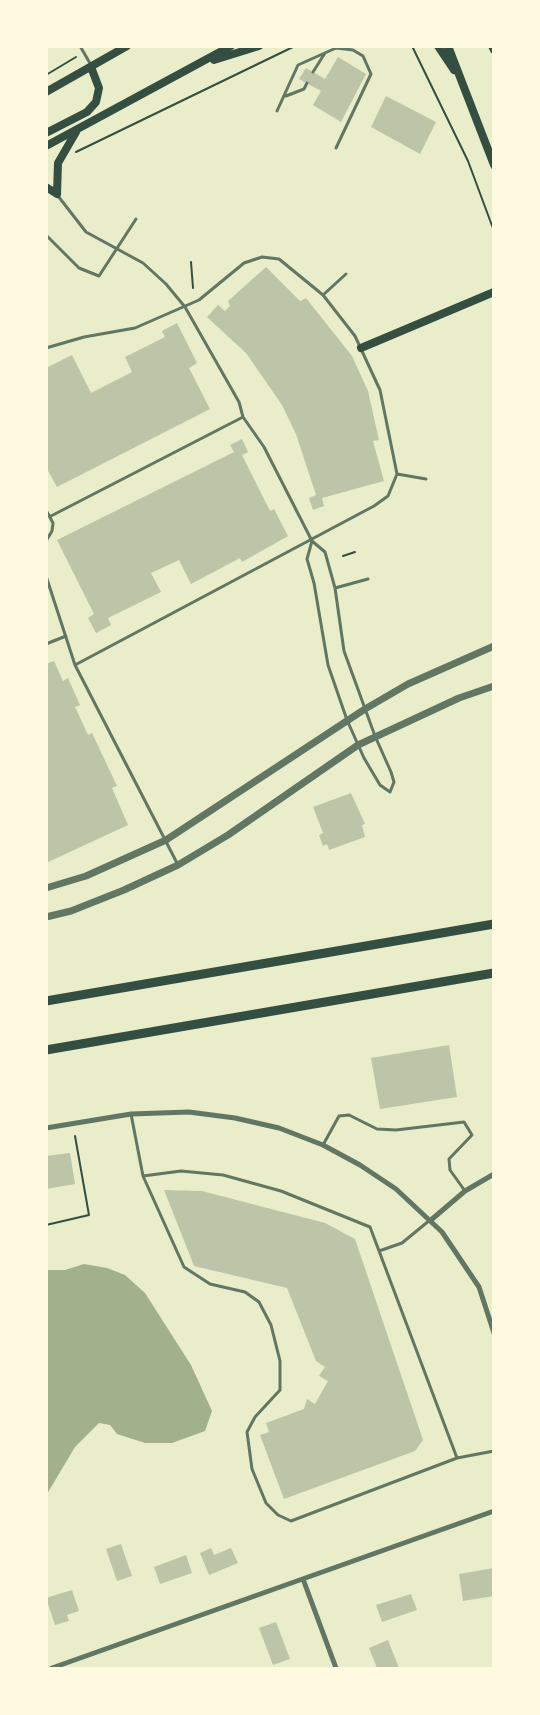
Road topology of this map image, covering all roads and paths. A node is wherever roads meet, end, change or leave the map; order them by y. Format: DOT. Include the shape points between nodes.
graph roads {
  1 [pos="80,46"];
  2 [pos="127,46"];
  3 [pos="231,46"];
  4 [pos="259,46"];
  5 [pos="295,46"];
  6 [pos="412,46"];
  7 [pos="438,46"];
  8 [pos="448,46"];
  9 [pos="82,51"];
  10 [pos="326,52"];
  11 [pos="203,62"];
  12 [pos="91,67"];
  13 [pos="313,72"];
  14 [pos="46,75"];
  15 [pos="462,82"];
  16 [pos="307,83"];
  17 [pos="46,92"];
  18 [pos="286,96"];
  19 [pos="277,111"];
  20 [pos="77,131"];
  21 [pos="46,133"];
  22 [pos="46,146"];
  23 [pos="336,148"];
  24 [pos="58,163"];
  25 [pos="494,165"];
  26 [pos="46,187"];
  27 [pos="57,194"];
  28 [pos="136,219"];
  29 [pos="494,231"];
  30 [pos="46,235"];
  31 [pos="119,249"];
  32 [pos="191,262"];
  33 [pos="346,274"];
  34 [pos="194,288"];
  35 [pos="494,292"];
  36 [pos="323,295"];
  37 [pos="185,307"];
  38 [pos="46,348"];
  39 [pos="361,348"];
  40 [pos="243,417"];
  41 [pos="397,474"];
  42 [pos="426,479"];
  43 [pos="46,510"];
  44 [pos="51,516"];
  45 [pos="46,541"];
  46 [pos="312,541"];
  47 [pos="355,552"];
  48 [pos="343,556"];
  49 [pos="46,576"];
  50 [pos="368,579"];
  51 [pos="334,588"];
  52 [pos="66,636"];
  53 [pos="46,644"];
  54 [pos="494,646"];
  55 [pos="75,665"];
  56 [pos="494,686"];
  57 [pos="365,709"];
  58 [pos="347,720"];
  59 [pos="375,736"];
  60 [pos="358,745"];
  61 [pos="166,840"];
  62 [pos="178,865"];
  63 [pos="46,888"];
  64 [pos="46,917"];
  65 [pos="494,922"];
  66 [pos="494,973"];
  67 [pos="46,1001"];
  68 [pos="46,1050"];
  69 [pos="131,1114"];
  70 [pos="46,1128"];
  71 [pos="75,1136"];
  72 [pos="323,1145"];
  73 [pos="494,1174"];
  74 [pos="143,1176"];
  75 [pos="465,1191"];
  76 [pos="431,1220"];
  77 [pos="46,1225"];
  78 [pos="379,1251"];
  79 [pos="494,1333"];
  80 [pos="494,1451"];
  81 [pos="457,1458"];
  82 [pos="494,1511"];
  83 [pos="303,1579"];
  84 [pos="55,1668"];
  85 [pos="336,1668"];
  1 -- 9 [label="lane"];
  2 -- 12 [label="main road"];
  3 -- 11 [label="main road"];
  4 -- 11 [label="main road"];
  5 -- 24 [label="path" via="101,138"];
  6 -- 29 [label="path" via="468,161"];
  7 -- 15 [label="main road"];
  8 -- 15 [label="main road"];
  9 -- 12 [label="lane"];
  9 -- 14 [label="path"];
  10 -- 13 [label="lane"];
  10 -- 18 [label="lane" via="298,65"];
  10 -- 23 [label="lane" via="336,48 353,50 363,56 371,74"];
  11 -- 20 [label="main road"];
  12 -- 17 [label="main road"];
  12 -- 21 [label="main road" via="99,88 96,102 87,112"];
  15 -- 25 [label="main road"];
  16 -- 18 [label="lane" via="304,89"];
  18 -- 19 [label="lane"];
  20 -- 22 [label="main road"];
  20 -- 24 [label="main road"];
  24 -- 27 [label="main road"];
  26 -- 27 [label="main road"];
  27 -- 31 [label="lane" via="86,232"];
  28 -- 31 [label="lane"];
  30 -- 31 [label="lane" via="79,268 99,276"];
  31 -- 37 [label="lane" via="154,272"];
  32 -- 34 [label="path"];
  33 -- 36 [label="lane"];
  35 -- 39 [label="main road"];
  36 -- 37 [label="lane" via="279,259 262,257 244,263"];
  36 -- 39 [label="lane"];
  37 -- 38 [label="lane" via="135,328"];
  37 -- 40 [label="lane" via="239,402"];
  39 -- 41 [label="lane" via="381,396"];
  40 -- 44 [label="lane"];
  40 -- 46 [label="lane" via="264,447"];
  41 -- 42 [label="lane"];
  41 -- 46 [label="lane" via="387,496"];
  43 -- 44 [label="lane"];
  44 -- 45 [label="lane" via="52,531"];
  46 -- 51 [label="lane" via="325,552"];
  46 -- 55 [label="lane"];
  46 -- 58 [label="lane" via="307,559 321,634"];
  47 -- 48 [label="path"];
  49 -- 52 [label="lane"];
  50 -- 51 [label="lane"];
  51 -- 57 [label="lane" via="344,651"];
  52 -- 53 [label="lane"];
  52 -- 55 [label="lane"];
  54 -- 57 [label="street" via="408,684"];
  55 -- 61 [label="lane"];
  56 -- 59 [label="street"];
  57 -- 58 [label="street"];
  57 -- 59 [label="lane"];
  58 -- 60 [label="lane"];
  58 -- 61 [label="street"];
  59 -- 60 [label="street"];
  59 -- 60 [label="lane" via="394,782 390,792 380,785"];
  60 -- 62 [label="street"];
  61 -- 62 [label="lane"];
  61 -- 63 [label="street" via="86,876"];
  62 -- 64 [label="street" via="71,911"];
  65 -- 67 [label="highway"];
  66 -- 68 [label="highway"];
  69 -- 70 [label="street"];
  69 -- 72 [label="street" via="189,1112 236,1118 279,1128"];
  69 -- 74 [label="lane"];
  71 -- 77 [label="path" via="90,1215"];
  72 -- 75 [label="lane" via="339,1116 349,1115 377,1129 396,1130 464,1122 472,1135 448,1159 450,1170"];
  72 -- 76 [label="street" via="396,1189"];
  73 -- 75 [label="street"];
  74 -- 78 [label="lane" via="181,1171 223,1175 281,1191 370,1227"];
  74 -- 81 [label="lane" via="184,1267 210,1284 245,1292 259,1302 271,1325 280,1361 280,1390 255,1417 248,1432 252,1469 266,1503 278,1515 291,1521"];
  75 -- 76 [label="street"];
  76 -- 78 [label="lane" via="402,1243"];
  76 -- 79 [label="street" via="456,1248 479,1287"];
  78 -- 81 [label="lane"];
  80 -- 81 [label="lane"];
  82 -- 83 [label="street"];
  83 -- 84 [label="street"];
  83 -- 85 [label="street"];
}
